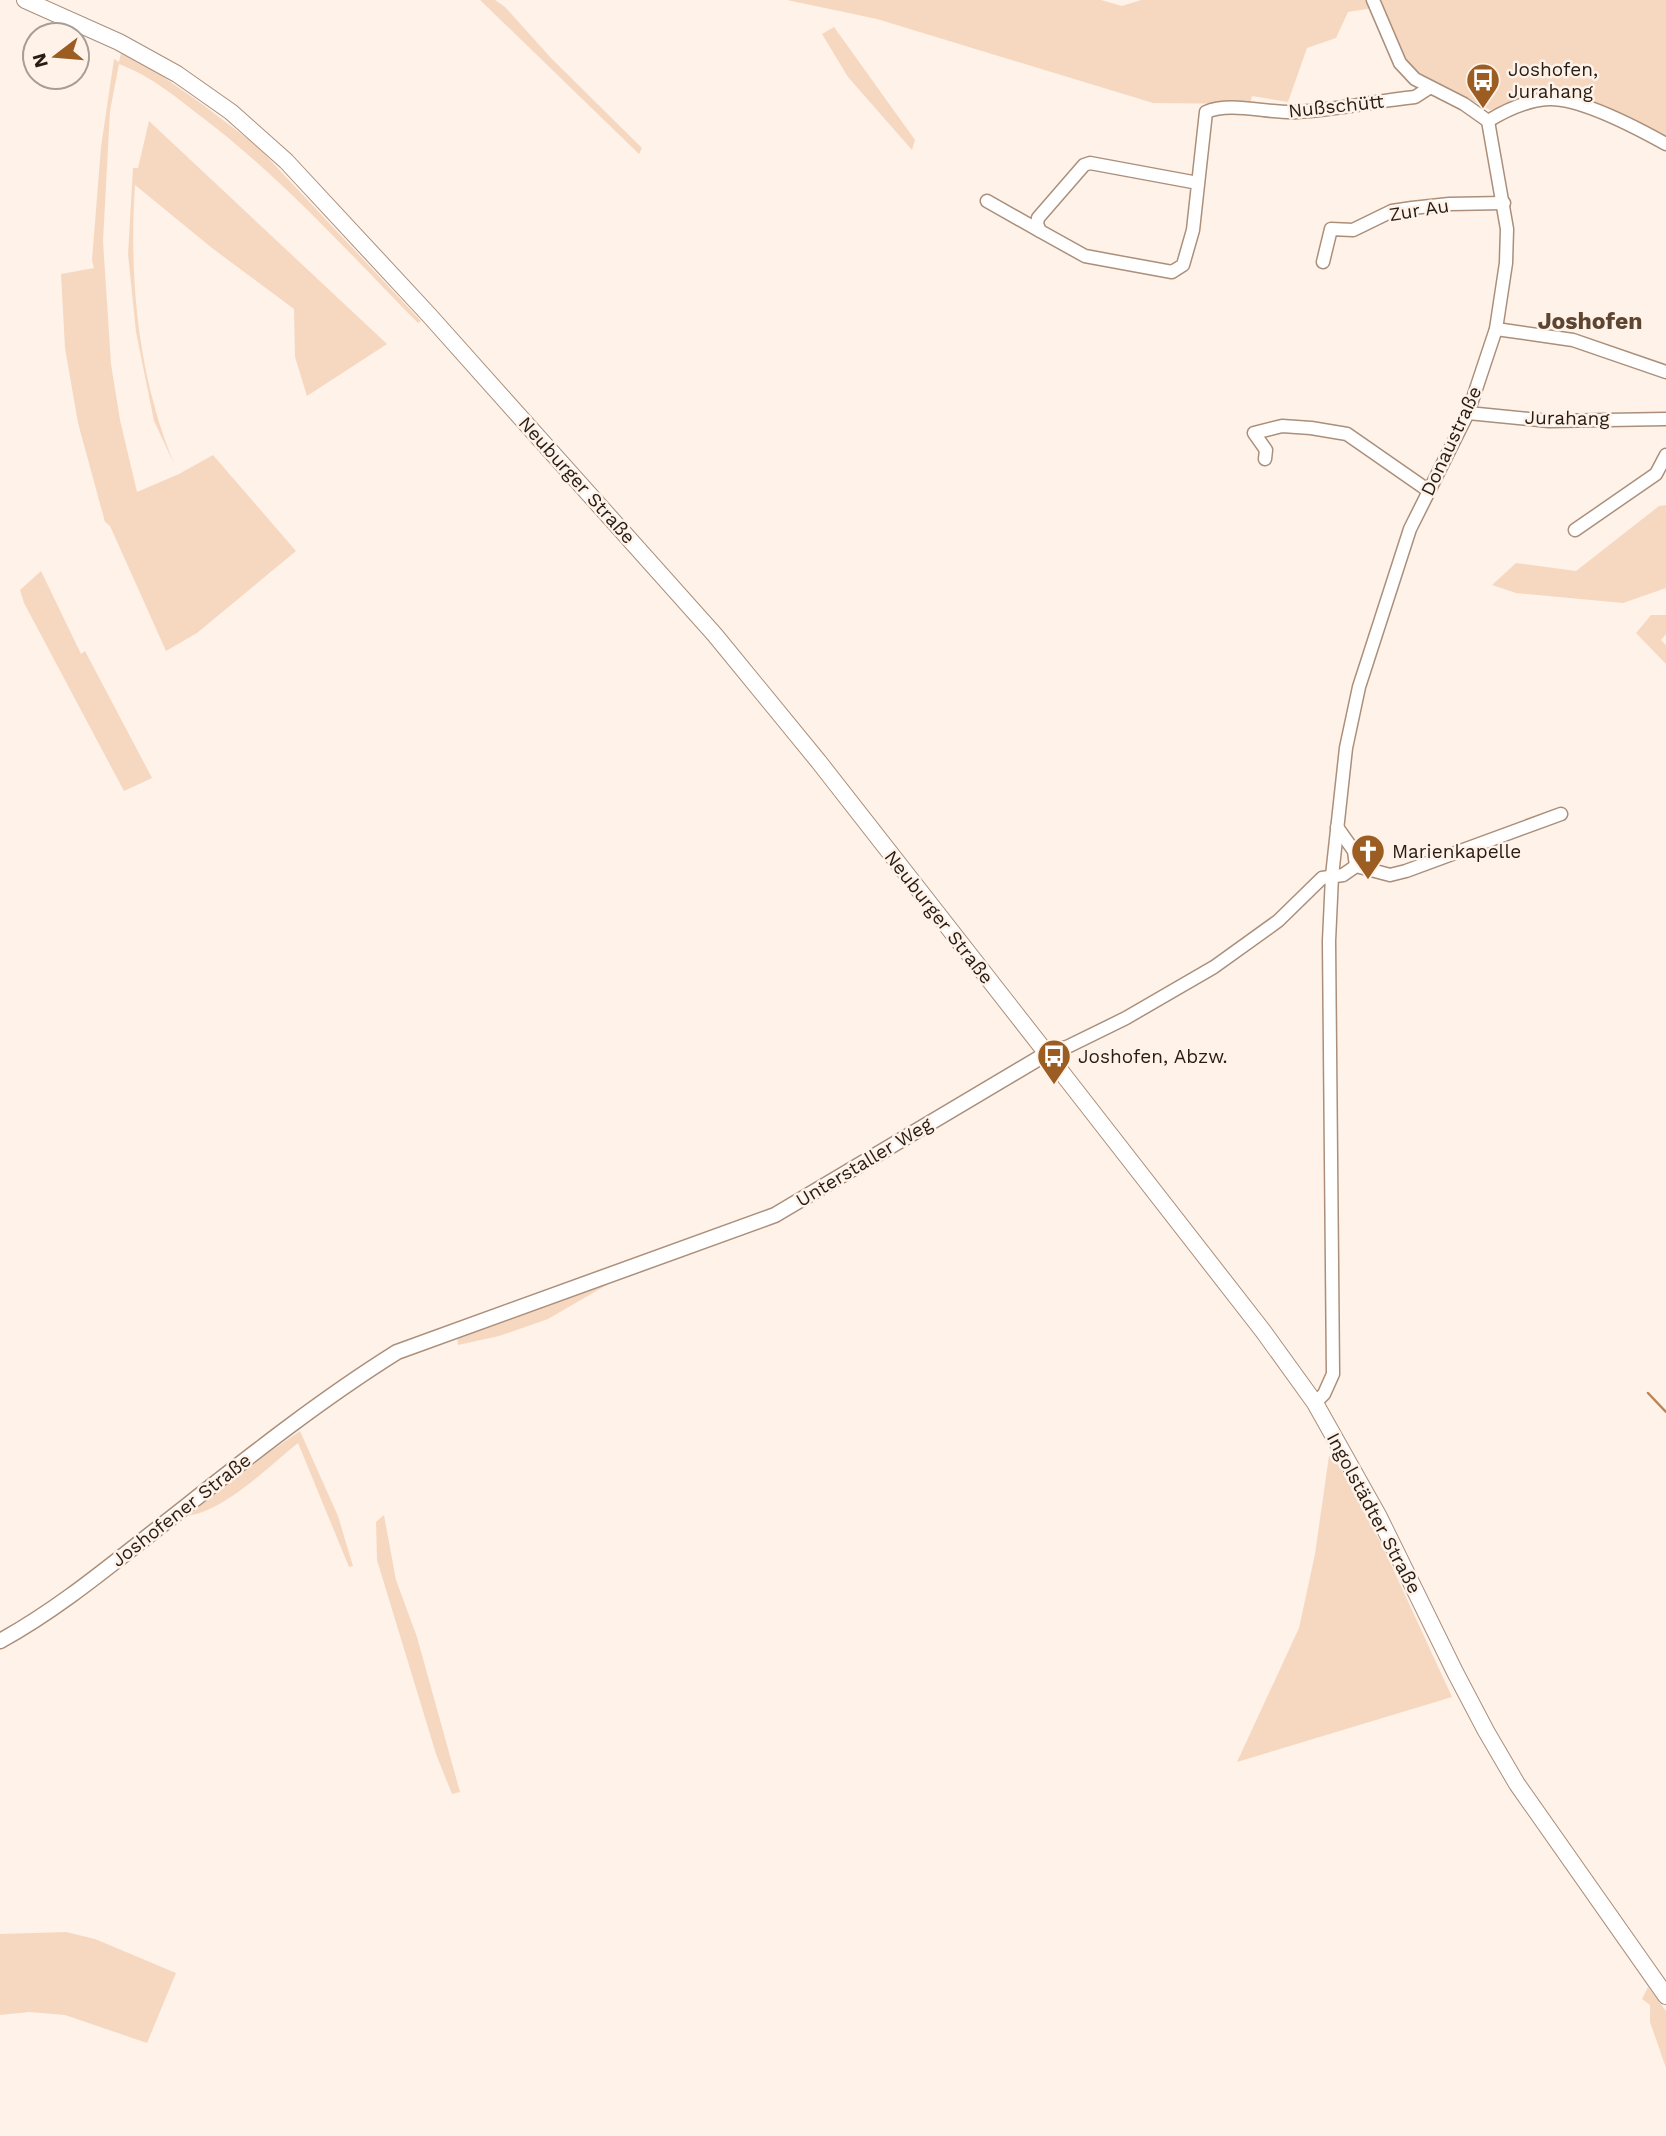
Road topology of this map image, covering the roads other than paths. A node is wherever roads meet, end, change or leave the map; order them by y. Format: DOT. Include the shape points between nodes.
graph roads {
  1 [pos="24,0"];
  2 [pos="1373,0"];
  3 [pos="1425,90"];
  4 [pos="1488,121"];
  5 [pos="1666,144"];
  6 [pos="1198,183"];
  7 [pos="987,201"];
  8 [pos="1504,203"];
  9 [pos="1040,231"];
  10 [pos="1323,262"];
  11 [pos="1496,329"];
  12 [pos="1666,372"];
  13 [pos="1468,413"];
  14 [pos="1666,419"];
  15 [pos="1666,455"];
  16 [pos="1265,459"];
  17 [pos="1429,491"];
  18 [pos="1574,530"];
  19 [pos="1561,814"];
  20 [pos="1337,827"];
  21 [pos="1356,866"];
  22 [pos="1332,876"];
  23 [pos="1046,1054"];
  24 [pos="359,1376"];
  25 [pos="1315,1403"];
  26 [pos="0,1641"];
  27 [pos="1666,1996"];
  1 -- 23 [label="main road, Neuburger Straße" via="119,42 177,74 231,112 295,170 715,635"];
  2 -- 3 [label="street" via="1400,63"];
  3 -- 4 [label="street" via="1464,104"];
  3 -- 6 [label="street, Nußschütt" via="1415,97 1298,112 1209,110 1204,118"];
  4 -- 5 [label="street" via="1526,103 1550,99 1633,126"];
  4 -- 8 [label="street, Donaustraße"];
  6 -- 9 [label="street" via="1090,163 1038,218"];
  6 -- 9 [label="street, Nußschütt" via="1193,230 1183,265 1172,272 1085,256"];
  7 -- 9 [label="street, Nußschütt"];
  8 -- 10 [label="street, Zur Au" via="1392,211 1353,230 1331,229"];
  8 -- 11 [label="street, Donaustraße" via="1506,262"];
  11 -- 12 [label="street" via="1573,340"];
  11 -- 13 [label="street, Donaustraße"];
  13 -- 14 [label="street, Jurahang" via="1549,421"];
  13 -- 17 [label="street, Donaustraße"];
  15 -- 18 [label="street" via="1656,474"];
  16 -- 17 [label="street" via="1266,450 1254,433 1282,426 1347,434"];
  17 -- 20 [label="street, Donaustraße" via="1410,528 1354,711"];
  19 -- 21 [label="street" via="1406,871 1377,873"];
  20 -- 21 [label="street" via="1354,851"];
  20 -- 22 [label="street"];
  21 -- 22 [label="street, Unterstaller Weg"];
  22 -- 23 [label="street, Unterstaller Weg" via="1322,878 1278,921 1214,967 1126,1018"];
  22 -- 25 [label="street" via="1333,1374"];
  23 -- 24 [label="street, Unterstaller Weg" via="775,1215 397,1352"];
  23 -- 25 [label="main road, Ingolstädter Straße"];
  24 -- 26 [label="street, Joshofener Straße" via="100,1573"];
  25 -- 27 [label="main road, Ingolstädter Straße" via="1379,1517 1504,1762"];
}
